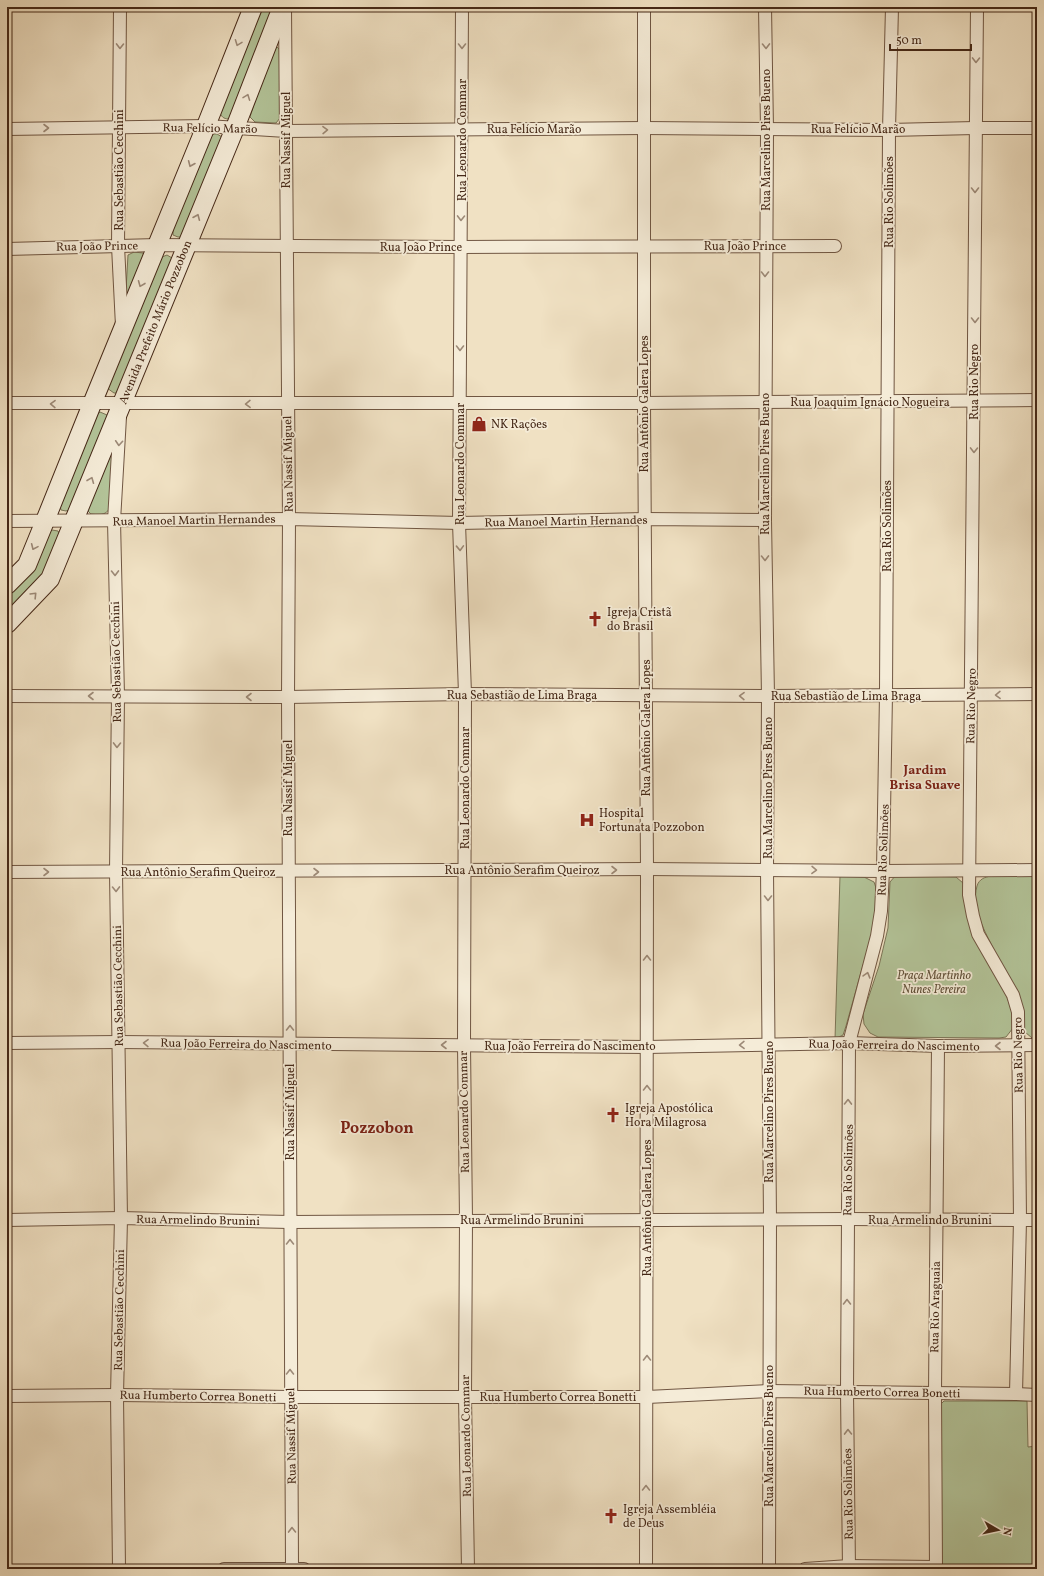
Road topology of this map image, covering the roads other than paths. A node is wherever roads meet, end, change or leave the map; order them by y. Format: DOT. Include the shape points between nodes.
graph roads {
  1 [pos="120,7"];
  2 [pos="252,7"];
  3 [pos="282,7"];
  4 [pos="285,7"];
  5 [pos="462,7"];
  6 [pos="644,7"];
  7 [pos="766,7"];
  8 [pos="892,7"];
  9 [pos="977,7"];
  10 [pos="206,126"];
  11 [pos="119,128"];
  12 [pos="235,128"];
  13 [pos="644,128"];
  14 [pos="975,128"];
  15 [pos="1037,128"];
  16 [pos="7,129"];
  17 [pos="462,129"];
  18 [pos="767,129"];
  19 [pos="889,130"];
  20 [pos="286,131"];
  21 [pos="157,245"];
  22 [pos="186,245"];
  23 [pos="118,246"];
  24 [pos="645,246"];
  25 [pos="765,246"];
  26 [pos="835,246"];
  27 [pos="286,247"];
  28 [pos="461,248"];
  29 [pos="7,249"];
  30 [pos="122,333"];
  31 [pos="1037,400"];
  32 [pos="974,401"];
  33 [pos="888,402"];
  34 [pos="287,403"];
  35 [pos="644,403"];
  36 [pos="765,403"];
  37 [pos="7,404"];
  38 [pos="92,404"];
  39 [pos="121,404"];
  40 [pos="460,404"];
  41 [pos="289,519"];
  42 [pos="645,519"];
  43 [pos="765,520"];
  44 [pos="7,521"];
  45 [pos="45,521"];
  46 [pos="74,521"];
  47 [pos="114,521"];
  48 [pos="459,523"];
  49 [pos="7,586"];
  50 [pos="7,624"];
  51 [pos="465,694"];
  52 [pos="886,694"];
  53 [pos="1037,694"];
  54 [pos="646,695"];
  55 [pos="7,696"];
  56 [pos="118,696"];
  57 [pos="768,696"];
  58 [pos="971,696"];
  59 [pos="288,697"];
  60 [pos="646,869"];
  61 [pos="768,870"];
  62 [pos="969,870"];
  63 [pos="1037,870"];
  64 [pos="464,871"];
  65 [pos="883,871"];
  66 [pos="7,872"];
  67 [pos="116,872"];
  68 [pos="288,872"];
  69 [pos="119,1042"];
  70 [pos="849,1042"];
  71 [pos="7,1043"];
  72 [pos="290,1045"];
  73 [pos="768,1045"];
  74 [pos="1037,1045"];
  75 [pos="464,1046"];
  76 [pos="938,1046"];
  77 [pos="1018,1046"];
  78 [pos="647,1047"];
  79 [pos="121,1218"];
  80 [pos="847,1219"];
  81 [pos="7,1220"];
  82 [pos="466,1220"];
  83 [pos="647,1220"];
  84 [pos="770,1220"];
  85 [pos="936,1220"];
  86 [pos="1020,1220"];
  87 [pos="1037,1220"];
  88 [pos="290,1222"];
  89 [pos="769,1391"];
  90 [pos="847,1392"];
  91 [pos="935,1393"];
  92 [pos="1016,1394"];
  93 [pos="117,1395"];
  94 [pos="1037,1395"];
  95 [pos="7,1396"];
  96 [pos="290,1397"];
  97 [pos="465,1397"];
  98 [pos="647,1397"];
  99 [pos="849,1568"];
  100 [pos="935,1568"];
  101 [pos="119,1569"];
  102 [pos="224,1569"];
  103 [pos="292,1569"];
  104 [pos="304,1569"];
  105 [pos="468,1569"];
  106 [pos="646,1569"];
  107 [pos="769,1569"];
  108 [pos="805,1569"];
  1 -- 11 [label="street, Rua Sebastião Cecchini, one-way"];
  2 -- 10 [label="street, one-way"];
  12 -- 3 [label="street, Avenida Prefeito Mário Pozzobon, one-way"];
  4 -- 20 [label="street, Rua Nassif Miguel"];
  5 -- 17 [label="street, Rua Leonardo Commar, one-way"];
  6 -- 13 [label="street, Rua Antônio Galera Lopes"];
  7 -- 18 [label="street, Rua Marcelino Pires Bueno, one-way"];
  8 -- 19 [label="street, Rua Rio Solimões"];
  9 -- 14 [label="street, Rua Rio Negro, one-way"];
  10 -- 11 [label="street, Rua Felício Marão"];
  10 -- 12 [label="street, Rua Felício Marão"];
  10 -- 21 [label="street, one-way"];
  16 -- 11 [label="street, Rua Felício Marão, one-way"];
  11 -- 23 [label="street, Rua Sebastião Cecchini"];
  12 -- 20 [label="street, Rua Felício Marão"];
  22 -- 12 [label="street, Avenida Prefeito Mário Pozzobon, one-way"];
  13 -- 17 [label="street, Rua Felício Marão"];
  13 -- 18 [label="street, Rua Felício Marão"];
  13 -- 24 [label="street, Rua Antônio Galera Lopes"];
  14 -- 15 [label="street, Rua Felício Marão"];
  14 -- 19 [label="street, Rua Felício Marão"];
  14 -- 32 [label="street, Rua Rio Negro, one-way"];
  20 -- 17 [label="street, Rua Felício Marão, one-way"];
  17 -- 28 [label="street, Rua Leonardo Commar, one-way"];
  18 -- 19 [label="street, Rua Felício Marão"];
  18 -- 25 [label="street, Rua Marcelino Pires Bueno"];
  19 -- 33 [label="street, Rua Rio Solimões"];
  20 -- 27 [label="street, Rua Nassif Miguel"];
  21 -- 22 [label="street, Rua João Prince"];
  21 -- 23 [label="street, Rua João Prince"];
  21 -- 30 [label="street, one-way"];
  22 -- 27 [label="street, Rua João Prince"];
  22 -- 39 [label="street, Avenida Prefeito Mário Pozzobon"];
  23 -- 29 [label="street, Rua João Prince"];
  23 -- 30 [label="street, Rua Sebastião Cecchini"];
  24 -- 25 [label="street, Rua João Prince"];
  24 -- 28 [label="street, Rua João Prince"];
  24 -- 35 [label="street, Rua Antônio Galera Lopes"];
  25 -- 26 [label="street, Rua João Prince"];
  25 -- 36 [label="street, Rua Marcelino Pires Bueno, one-way"];
  27 -- 28 [label="street, Rua João Prince"];
  27 -- 34 [label="street, Rua Nassif Miguel"];
  28 -- 40 [label="street, Rua Leonardo Commar, one-way"];
  30 -- 38 [label="street"];
  31 -- 32 [label="street, Rua Joaquim Ignácio Nogueira"];
  32 -- 33 [label="street, Rua Joaquim Ignácio Nogueira"];
  32 -- 58 [label="street, Rua Rio Negro, one-way"];
  33 -- 36 [label="street, Rua Joaquim Ignácio Nogueira"];
  33 -- 52 [label="street, Rua Rio Solimões"];
  34 -- 39 [label="street, Rua Joaquim Ignácio Nogueira, one-way"];
  34 -- 40 [label="street, Rua Joaquim Ignácio Nogueira"];
  34 -- 41 [label="street, Rua Nassif Miguel"];
  35 -- 36 [label="street, Rua Joaquim Ignácio Nogueira"];
  35 -- 40 [label="street, Rua Joaquim Ignácio Nogueira"];
  35 -- 42 [label="street, Rua Antônio Galera Lopes"];
  36 -- 43 [label="street, Rua Marcelino Pires Bueno"];
  38 -- 37 [label="street, Rua Joaquim Ignácio Nogueira, one-way"];
  38 -- 39 [label="street, Rua Joaquim Ignácio Nogueira"];
  38 -- 45 [label="street"];
  46 -- 39 [label="street, Avenida Prefeito Mário Pozzobon, one-way"];
  39 -- 47 [label="street, Rua Sebastião Cecchini, one-way"];
  40 -- 48 [label="street, Rua Leonardo Commar"];
  41 -- 47 [label="street, Rua Manoel Martin Hernandes"];
  41 -- 48 [label="street, Rua Manoel Martin Hernandes"];
  41 -- 59 [label="street, Rua Nassif Miguel"];
  42 -- 43 [label="street, Rua Manoel Martin Hernandes"];
  42 -- 48 [label="street, Rua Manoel Martin Hernandes"];
  42 -- 54 [label="street, Rua Antônio Galera Lopes"];
  43 -- 57 [label="street, Rua Marcelino Pires Bueno, one-way"];
  44 -- 45 [label="street, Rua Manoel Martin Hernandes"];
  45 -- 46 [label="street, Rua Manoel Martin Hernandes"];
  45 -- 49 [label="street, one-way" via="26,564"];
  46 -- 47 [label="street, Rua Manoel Martin Hernandes"];
  50 -- 46 [label="street, Avenida Prefeito Mário Pozzobon, one-way" via="50,579"];
  47 -- 56 [label="street, Rua Sebastião Cecchini, one-way"];
  48 -- 51 [label="street, Rua Leonardo Commar, one-way"];
  51 -- 54 [label="street, Rua Sebastião de Lima Braga"];
  51 -- 59 [label="street, Rua Sebastião de Lima Braga"];
  51 -- 64 [label="street, Rua Leonardo Commar"];
  52 -- 57 [label="street, Rua Sebastião de Lima Braga"];
  52 -- 58 [label="street, Rua Sebastião de Lima Braga"];
  52 -- 65 [label="street, Rua Rio Solimões"];
  53 -- 58 [label="street, Rua Sebastião de Lima Braga, one-way"];
  57 -- 54 [label="street, Rua Sebastião de Lima Braga, one-way"];
  54 -- 60 [label="street, Rua Antônio Galera Lopes"];
  56 -- 55 [label="street, Rua Sebastião de Lima Braga, one-way"];
  59 -- 56 [label="street, Rua Sebastião de Lima Braga, one-way"];
  56 -- 67 [label="street, Rua Sebastião Cecchini, one-way"];
  57 -- 61 [label="street, Rua Marcelino Pires Bueno"];
  58 -- 62 [label="street, Rua Rio Negro"];
  59 -- 68 [label="street, Rua Nassif Miguel"];
  60 -- 61 [label="street, Rua Antônio Serafim Queiroz"];
  64 -- 60 [label="street, Rua Antônio Serafim Queiroz, one-way"];
  78 -- 60 [label="street, Rua Antônio Galera Lopes, one-way"];
  61 -- 65 [label="street, Rua Antônio Serafim Queiroz, one-way"];
  61 -- 73 [label="street, Rua Marcelino Pires Bueno, one-way"];
  62 -- 63 [label="street, Rua Antônio Serafim Queiroz"];
  62 -- 65 [label="street, Rua Antônio Serafim Queiroz"];
  62 -- 77 [label="street, Rua Rio Negro" via="969,895 978,934 1013,995 1018,1012"];
  68 -- 64 [label="street, Rua Antônio Serafim Queiroz, one-way"];
  64 -- 75 [label="street, Rua Leonardo Commar"];
  70 -- 65 [label="street, Rua Rio Solimões, one-way" via="877,936"];
  66 -- 67 [label="street, Rua Antônio Serafim Queiroz, one-way"];
  67 -- 68 [label="street, Rua Antônio Serafim Queiroz"];
  67 -- 69 [label="street, Rua Sebastião Cecchini, one-way"];
  72 -- 68 [label="street, Rua Nassif Miguel, one-way"];
  69 -- 71 [label="street, Rua João Ferreira do Nascimento"];
  72 -- 69 [label="street, Rua João Ferreira do Nascimento, one-way"];
  69 -- 79 [label="street, Rua Sebastião Cecchini"];
  70 -- 73 [label="street, Rua João Ferreira do Nascimento"];
  70 -- 76 [label="street, Rua João Ferreira do Nascimento"];
  80 -- 70 [label="street, Rua Rio Solimões, one-way"];
  75 -- 72 [label="street, Rua João Ferreira do Nascimento, one-way"];
  72 -- 88 [label="street, Rua Nassif Miguel"];
  73 -- 78 [label="street, Rua João Ferreira do Nascimento, one-way"];
  73 -- 84 [label="street, Rua Marcelino Pires Bueno"];
  74 -- 77 [label="street, Rua João Ferreira do Nascimento"];
  75 -- 78 [label="street, Rua João Ferreira do Nascimento"];
  75 -- 82 [label="street, Rua Leonardo Commar"];
  77 -- 76 [label="street, Rua João Ferreira do Nascimento, one-way"];
  76 -- 85 [label="street, Rua Rio Araguaia"];
  77 -- 86 [label="street, Rua Rio Negro"];
  83 -- 78 [label="street, Rua Antônio Galera Lopes, one-way"];
  79 -- 81 [label="street, Rua Armelindo Brunini"];
  79 -- 88 [label="street, Rua Armelindo Brunini"];
  79 -- 93 [label="street, Rua Sebastião Cecchini"];
  80 -- 84 [label="street, Rua Armelindo Brunini"];
  80 -- 85 [label="street, Rua Armelindo Brunini"];
  90 -- 80 [label="street, Rua Rio Solimões, one-way"];
  82 -- 83 [label="street, Rua Armelindo Brunini"];
  82 -- 88 [label="street, Rua Armelindo Brunini"];
  82 -- 97 [label="street, Rua Leonardo Commar"];
  83 -- 84 [label="street, Rua Armelindo Brunini"];
  98 -- 83 [label="street, Rua Antônio Galera Lopes, one-way"];
  84 -- 89 [label="street, Rua Marcelino Pires Bueno"];
  85 -- 86 [label="street, Rua Armelindo Brunini"];
  85 -- 91 [label="street, Rua Rio Araguaia"];
  86 -- 87 [label="street, Rua Armelindo Brunini"];
  86 -- 92 [label="street, Rua Rio Negro"];
  96 -- 88 [label="street, Rua Nassif Miguel, one-way"];
  89 -- 90 [label="street, Rua Humberto Correa Bonetti"];
  89 -- 98 [label="street, Rua Humberto Correa Bonetti"];
  89 -- 107 [label="street, Rua Marcelino Pires Bueno"];
  90 -- 91 [label="street, Rua Humberto Correa Bonetti"];
  99 -- 90 [label="street, Rua Rio Solimões, one-way"];
  91 -- 92 [label="street, Rua Humberto Correa Bonetti"];
  91 -- 100 [label="street, Rua Rio Araguaia"];
  92 -- 94 [label="street, Rua Humberto Correa Bonetti"];
  93 -- 95 [label="street, Rua Humberto Correa Bonetti"];
  93 -- 96 [label="street, Rua Humberto Correa Bonetti"];
  93 -- 101 [label="street, Rua Sebastião Cecchini"];
  96 -- 97 [label="street, Rua Humberto Correa Bonetti"];
  103 -- 96 [label="street, Rua Nassif Miguel, one-way"];
  97 -- 98 [label="street, Rua Humberto Correa Bonetti"];
  97 -- 105 [label="street, Rua Leonardo Commar"];
  106 -- 98 [label="street, Rua Antônio Galera Lopes, one-way"];
  99 -- 100 [label="street"];
  99 -- 108 [label="street"];
  102 -- 103 [label="street"];
  103 -- 104 [label="street"];
}
